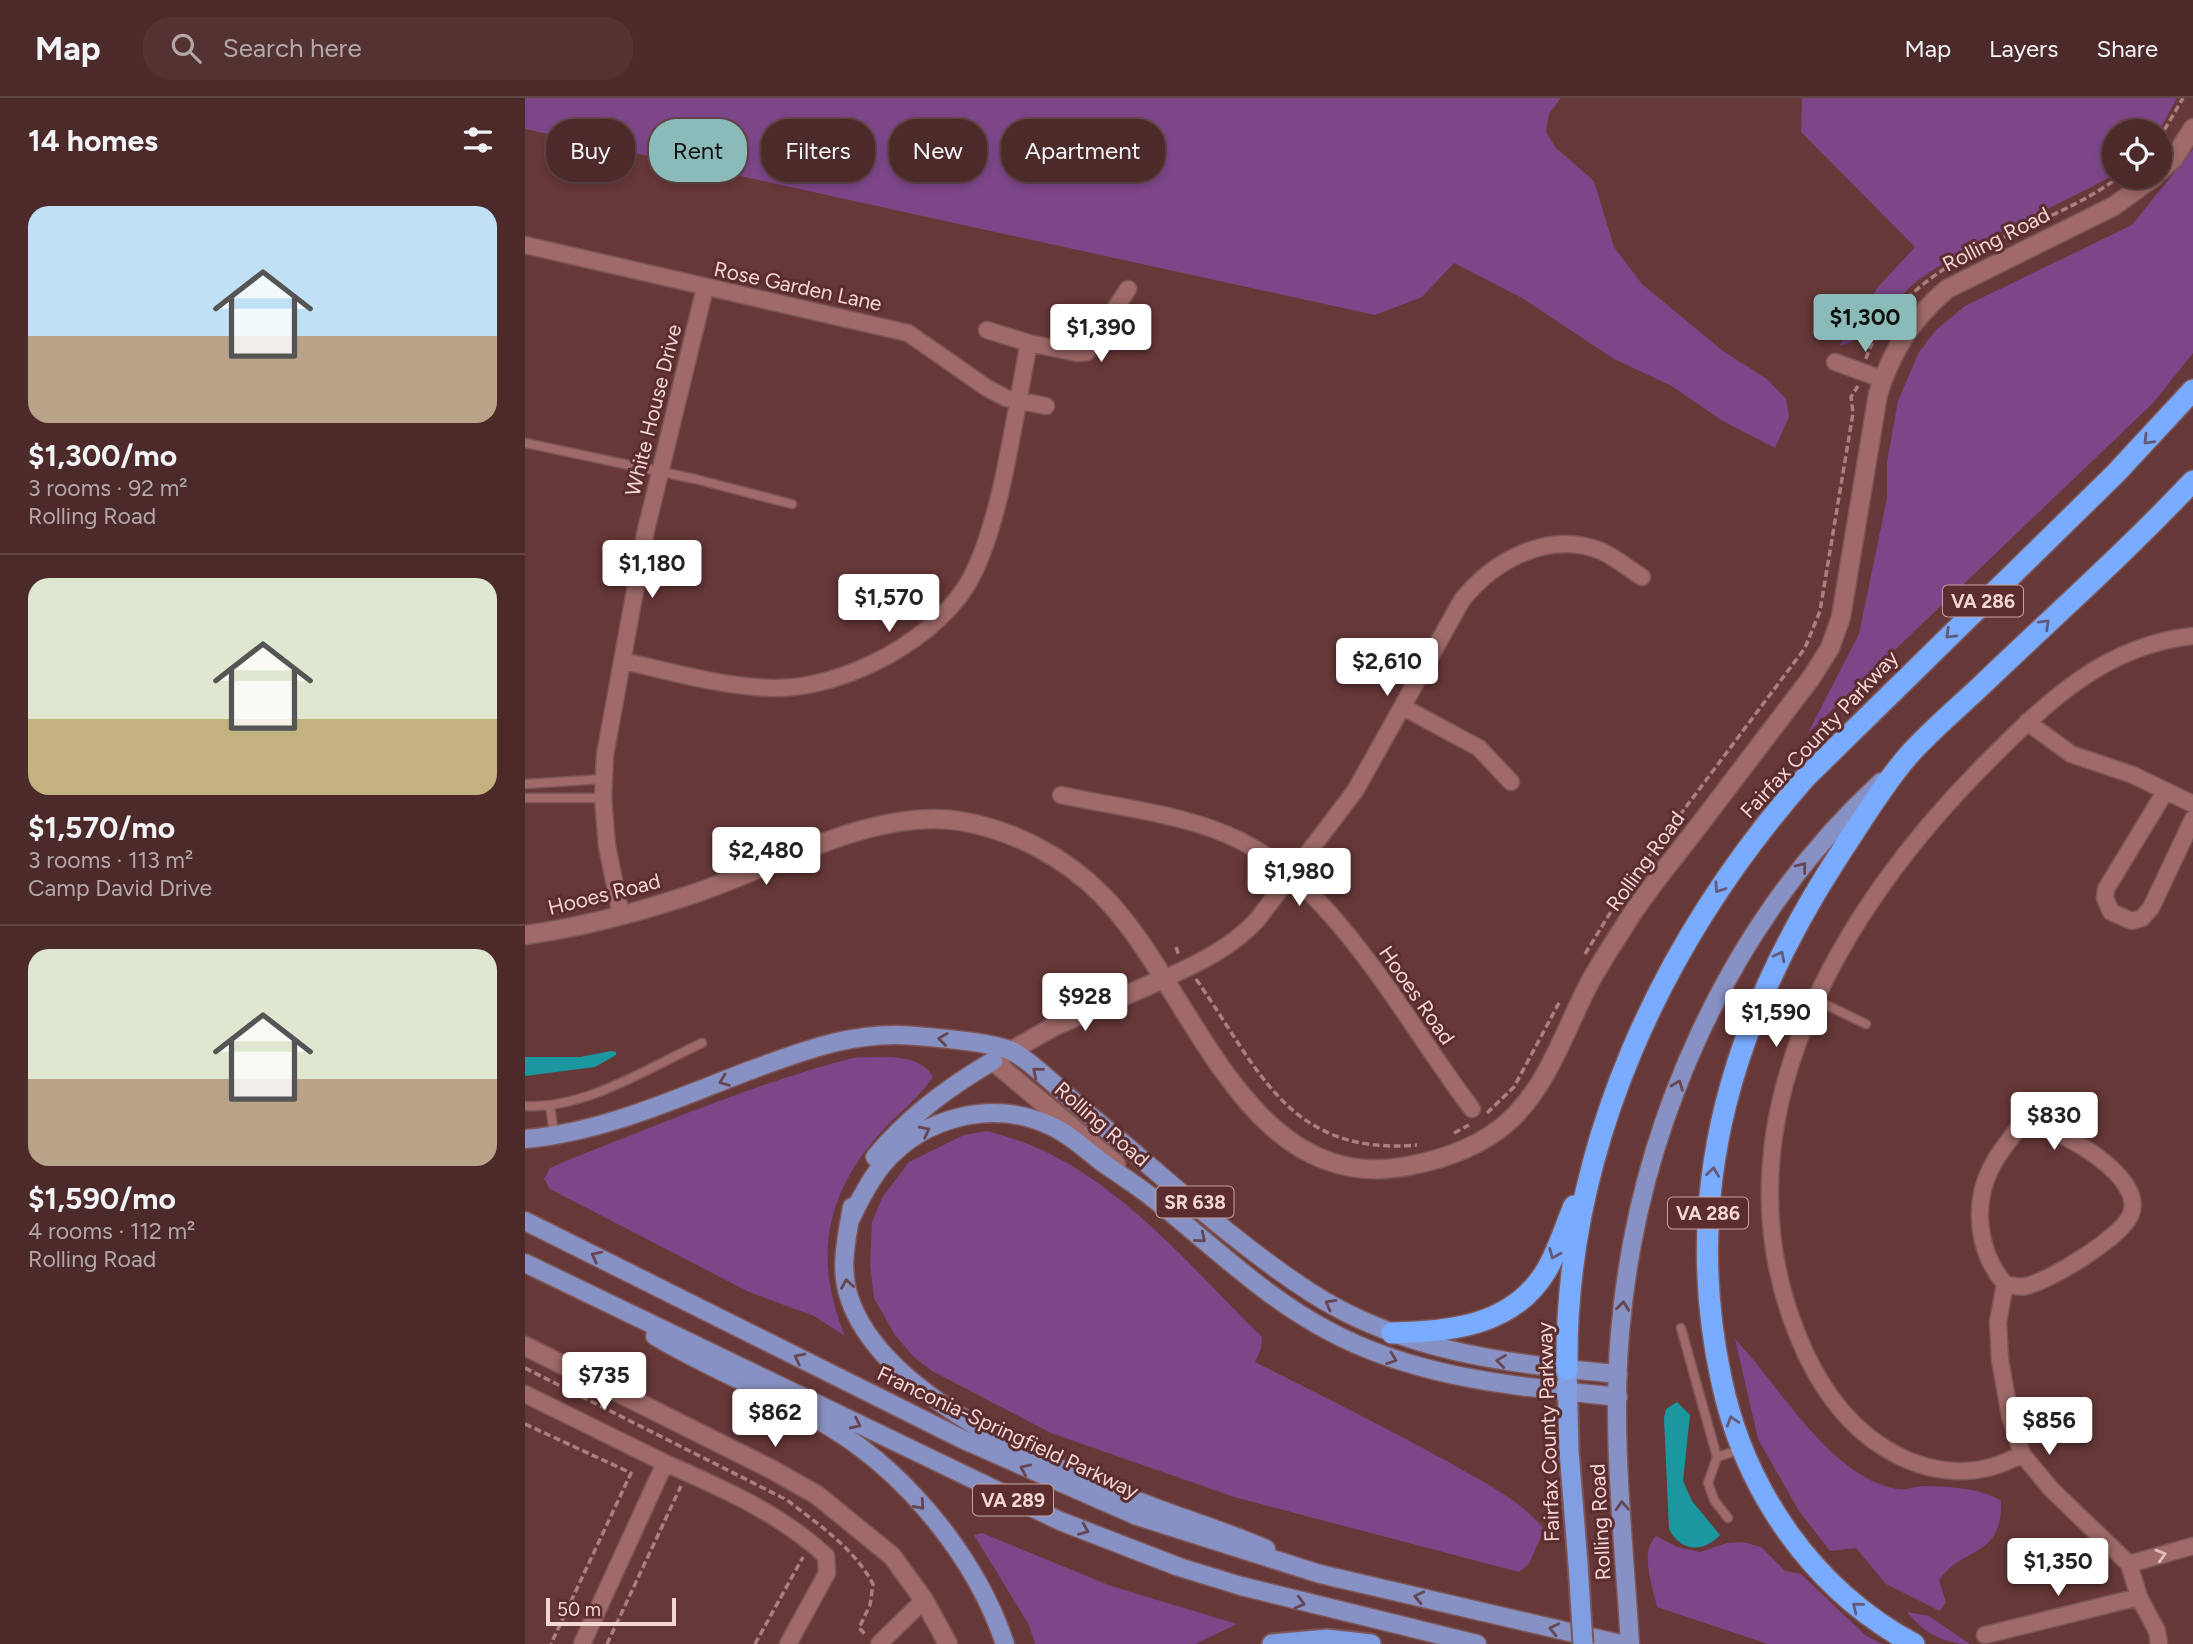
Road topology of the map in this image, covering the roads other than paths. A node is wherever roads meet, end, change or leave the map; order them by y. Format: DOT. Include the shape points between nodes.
graph roads {
  1 [pos="2193,128"];
  2 [pos="2172,161"];
  3 [pos="2137,189"];
  4 [pos="525,245"];
  5 [pos="705,288"];
  6 [pos="1128,289"];
  7 [pos="987,330"];
  8 [pos="1029,343"];
  9 [pos="1835,362"];
  10 [pos="1882,379"];
  11 [pos="2193,390"];
  12 [pos="1017,400"];
  13 [pos="1046,406"];
  14 [pos="525,443"];
  15 [pos="660,471"];
  16 [pos="2193,481"];
  17 [pos="792,503"];
  18 [pos="1642,577"];
  19 [pos="2193,636"];
  20 [pos="623,661"];
  21 [pos="1403,707"];
  22 [pos="2027,722"];
  23 [pos="1907,757"];
  24 [pos="604,779"];
  25 [pos="1511,782"];
  26 [pos="525,784"];
  27 [pos="2165,792"];
  28 [pos="1061,795"];
  29 [pos="603,797"];
  30 [pos="525,798"];
  31 [pos="2193,804"];
  32 [pos="2193,819"];
  33 [pos="1290,876"];
  34 [pos="621,915"];
  35 [pos="525,935"];
  36 [pos="1164,979"];
  37 [pos="1816,1000"];
  38 [pos="1866,1024"];
  39 [pos="702,1043"];
  40 [pos="1011,1051"];
  41 [pos="993,1061"];
  42 [pos="525,1106"];
  43 [pos="550,1106"];
  44 [pos="1472,1109"];
  45 [pos="555,1136"];
  46 [pos="525,1139"];
  47 [pos="1598,1145"];
  48 [pos="1153,1198"];
  49 [pos="851,1218"];
  50 [pos="525,1221"];
  51 [pos="525,1263"];
  52 [pos="2005,1284"];
  53 [pos="574,1288"];
  54 [pos="1681,1328"];
  55 [pos="1392,1333"];
  56 [pos="525,1346"];
  57 [pos="1567,1369"];
  58 [pos="1618,1374"];
  59 [pos="1568,1392"];
  60 [pos="525,1394"];
  61 [pos="1618,1397"];
  62 [pos="1742,1449"];
  63 [pos="2022,1454"];
  64 [pos="1717,1457"];
  65 [pos="665,1464"];
  66 [pos="1728,1518"];
  67 [pos="2193,1546"];
  68 [pos="2129,1564"];
  69 [pos="1320,1574"];
  70 [pos="2139,1597"];
  71 [pos="924,1600"];
  72 [pos="1985,1635"];
  73 [pos="582,1644"];
  74 [pos="788,1644"];
  75 [pos="879,1644"];
  76 [pos="948,1644"];
  77 [pos="1005,1644"];
  78 [pos="1272,1644"];
  79 [pos="1371,1644"];
  80 [pos="1477,1644"];
  81 [pos="1583,1644"];
  82 [pos="1621,1644"];
  83 [pos="1630,1644"];
  84 [pos="1915,1644"];
  85 [pos="2159,1644"];
  1 -- 2 [label="street"];
  3 -- 10 [label="street, Rolling Road" via="2114,206 1947,289 1912,323"];
  4 -- 5 [label="street, Rose Garden Lane"];
  5 -- 12 [label="street, Rose Garden Lane" via="908,333 986,388"];
  5 -- 15 [label="street, White House Drive"];
  6 -- 8 [label="street" via="1087,352"];
  7 -- 8 [label="street"];
  8 -- 12 [label="street"];
  9 -- 10 [label="street"];
  10 -- 36 [label="street, Rolling Road" via="1845,600 1829,648 1633,913 1591,981 1541,1081 1508,1122 1467,1149 1398,1169 1347,1167 1317,1157 1259,1117"];
  11 -- 47 [label="highway, Fairfax County Parkway / VA 286, one-way" via="2123,466 1879,702 1774,813 1717,890 1668,972 1629,1057"];
  12 -- 13 [label="street, Rose Garden Lane"];
  12 -- 20 [label="street" via="989,531 973,575 951,606 895,652 857,671 778,688 744,686"];
  14 -- 15 [label="lane"];
  15 -- 17 [label="lane"];
  15 -- 20 [label="street, White House Drive"];
  23 -- 16 [label="highway, VA 286, one-way"];
  18 -- 21 [label="street" via="1602,551 1584,546 1542,547 1509,559 1462,600"];
  19 -- 22 [label="street" via="2105,662"];
  20 -- 24 [label="street, White House Drive"];
  21 -- 25 [label="street" via="1479,748"];
  21 -- 33 [label="street" via="1355,791"];
  22 -- 27 [label="street" via="2071,754 2133,775"];
  22 -- 37 [label="street" via="1946,802 1890,871"];
  58 -- 23 [label="main road, Rolling Road, one-way" via="1637,1224 1658,1140 1698,1040 1745,950 1787,886 1837,825"];
  62 -- 23 [label="highway, VA 286, one-way" via="1724,1394 1709,1294 1707,1226 1721,1122 1749,1025 1780,956 1836,861"];
  24 -- 26 [label="lane"];
  24 -- 29 [label="street, White House Drive"];
  27 -- 31 [label="street"];
  27 -- 32 [label="street" via="2106,889 2111,912 2132,921 2151,908"];
  28 -- 33 [label="street, Hooes Road" via="1217,831 1243,842"];
  29 -- 30 [label="lane"];
  29 -- 34 [label="street, White House Drive"];
  33 -- 36 [label="street" via="1243,935"];
  33 -- 44 [label="street, Hooes Road" via="1336,922"];
  34 -- 35 [label="street, Hooes Road"];
  34 -- 36 [label="street, Hooes Road" via="699,892 872,828 948,820 1011,836 1075,871 1116,910"];
  36 -- 40 [label="street" via="1073,1017"];
  37 -- 38 [label="lane"];
  37 -- 63 [label="street" via="1787,1072 1776,1114 1768,1194 1778,1276 1804,1352 1853,1424 1892,1453 1938,1469 1974,1472 2001,1466"];
  39 -- 43 [label="lane" via="589,1094"];
  40 -- 41 [label="street"];
  40 -- 45 [label="main road, one-way" via="913,1035 860,1036 812,1048 623,1118"];
  55 -- 40 [label="main road, Rolling Road / SR 638, one-way" via="1339,1309 1285,1275"];
  41 -- 48 [label="street, Rolling Road / SR 638"];
  41 -- 49 [label="main road" via="948,1088 886,1143 856,1188"];
  42 -- 43 [label="lane"];
  43 -- 45 [label="lane"];
  45 -- 46 [label="main road"];
  47 -- 55 [label="highway, one-way" via="1547,1270 1524,1297 1476,1325 1452,1331"];
  47 -- 57 [label="highway, Fairfax County Parkway / VA 286" via="1576,1245"];
  49 -- 48 [label="main road, one-way" via="878,1170 905,1142 951,1119 986,1113 1022,1116 1051,1126"];
  48 -- 59 [label="main road, Rolling Road / SR 638, one-way" via="1275,1297 1357,1345 1449,1376"];
  69 -- 49 [label="main road, one-way" via="1235,1535 1075,1475 974,1423 907,1379 869,1338 848,1294 845,1250"];
  69 -- 50 [label="main road, Franconia-Springfield Parkway / VA 289, one-way" via="1137,1517 1044,1478"];
  51 -- 53 [label="main road, VA 289"];
  52 -- 52 [label="street" via="1989,1266 1981,1191 1991,1167 2019,1127 2053,1129 2124,1180 2132,1212 2104,1242 2043,1281 2023,1287"];
  52 -- 63 [label="street" via="1998,1322 2000,1360"];
  53 -- 77 [label="main road, one-way" via="684,1353 820,1422 866,1453 943,1533 983,1593"];
  53 -- 80 [label="main road, VA 289, one-way" via="992,1490 1107,1539 1179,1567 1299,1603"];
  54 -- 64 [label="lane"];
  57 -- 55 [label="main road, Rolling Road / SR 638, one-way" via="1474,1357"];
  56 -- 71 [label="street" via="817,1495 892,1556"];
  57 -- 58 [label="main road, Rolling Road / SR 638"];
  57 -- 59 [label="highway, Fairfax County Parkway / VA 286"];
  58 -- 61 [label="main road, Rolling Road"];
  59 -- 61 [label="main road, Rolling Road / SR 638"];
  59 -- 81 [label="highway, Fairfax County Parkway / VA 286, bridge"];
  60 -- 65 [label="street"];
  83 -- 61 [label="main road, Rolling Road, one-way"];
  62 -- 64 [label="lane"];
  84 -- 62 [label="highway, VA 286, one-way" via="1869,1616 1812,1564 1778,1519"];
  63 -- 68 [label="street" via="2051,1489"];
  64 -- 66 [label="lane" via="1708,1483"];
  65 -- 73 [label="street"];
  65 -- 74 [label="street" via="709,1482 800,1532 827,1556 827,1573"];
  68 -- 67 [label="street, one-way"];
  68 -- 70 [label="street"];
  82 -- 69 [label="main road, Franconia-Springfield Parkway / VA 289, one-way"];
  70 -- 72 [label="street"];
  70 -- 85 [label="street"];
  71 -- 75 [label="street"];
  71 -- 76 [label="street"];
  78 -- 79 [label="highway" via="1327,1639"];
}
